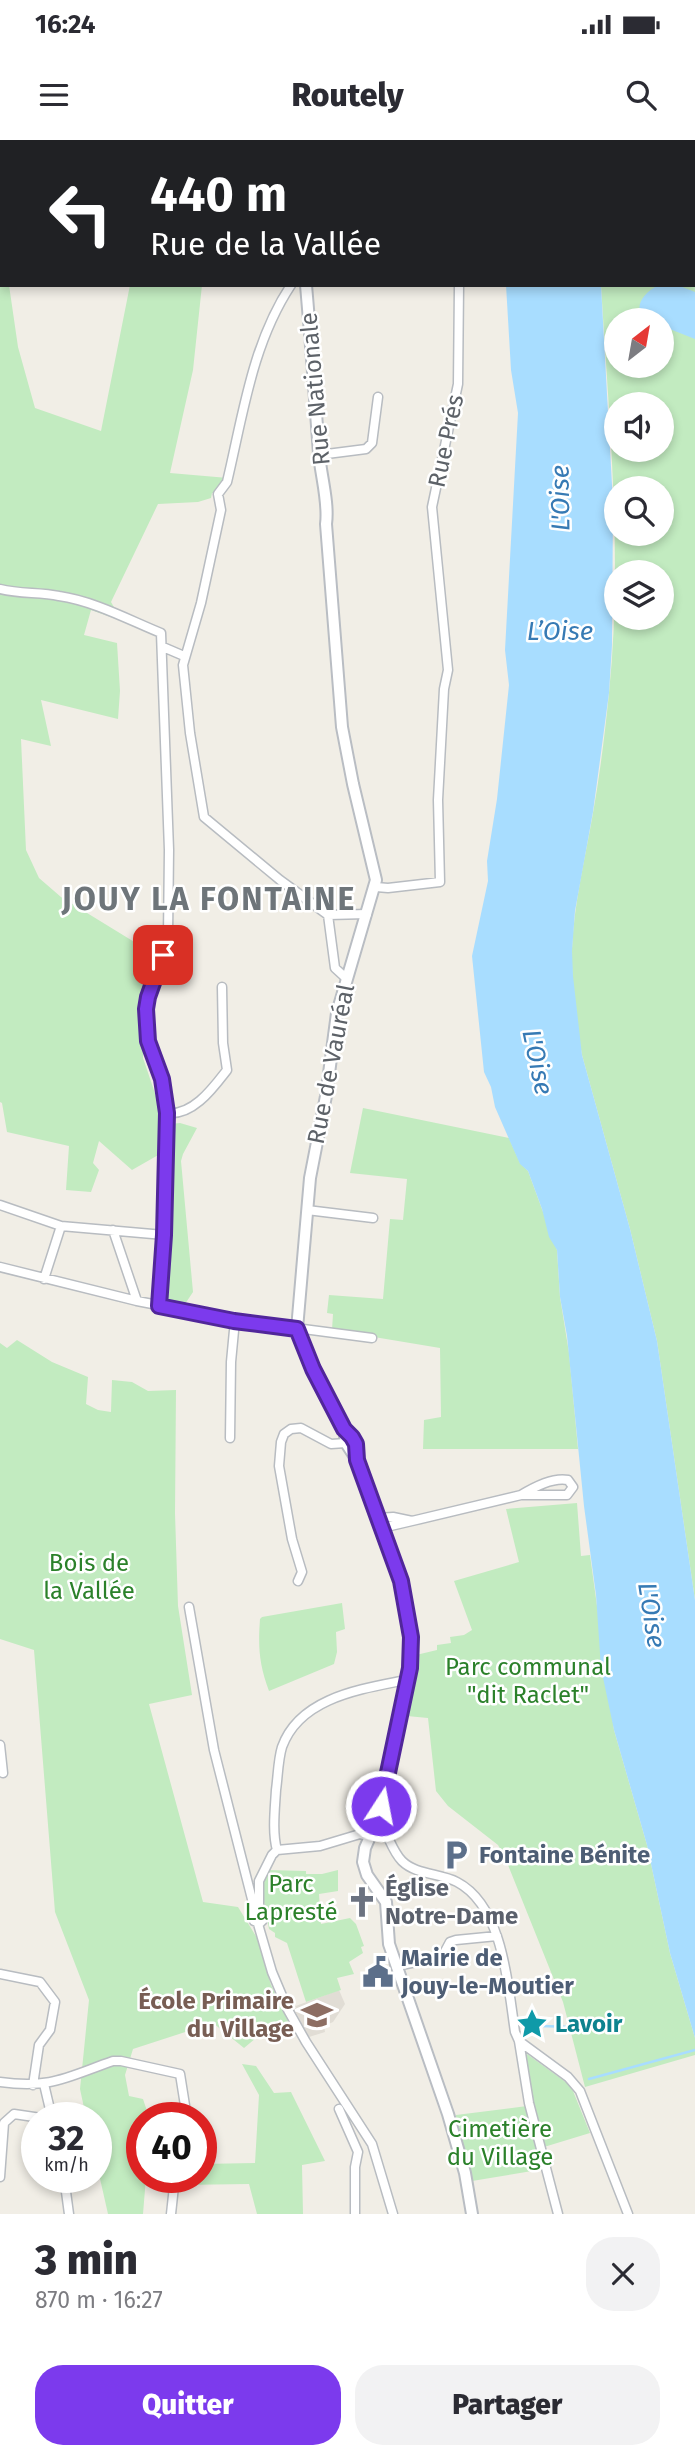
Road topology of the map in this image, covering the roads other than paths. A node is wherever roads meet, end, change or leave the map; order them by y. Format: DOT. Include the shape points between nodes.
graph roads {
  1 [pos="289,287"];
  2 [pos="306,287"];
  3 [pos="459,287"];
  4 [pos="378,397"];
  5 [pos="320,455"];
  6 [pos="0,589"];
  7 [pos="163,647"];
  8 [pos="184,656"];
  9 [pos="376,887"];
  10 [pos="367,914"];
  11 [pos="328,915"];
  12 [pos="347,979"];
  13 [pos="222,987"];
  14 [pos="167,1113"];
  15 [pos="0,1205"];
  16 [pos="307,1210"];
  17 [pos="373,1219"];
  18 [pos="61,1226"];
  19 [pos="113,1230"];
  20 [pos="164,1235"];
  21 [pos="0,1268"];
  22 [pos="44,1279"];
  23 [pos="137,1301"];
  24 [pos="159,1306"];
  25 [pos="234,1321"];
  26 [pos="297,1329"];
  27 [pos="372,1338"];
  28 [pos="344,1429"];
  29 [pos="230,1438"];
  30 [pos="345,1444"];
  31 [pos="357,1460"];
  32 [pos="521,1495"];
  33 [pos="380,1523"];
  34 [pos="298,1581"];
  35 [pos="189,1607"];
  36 [pos="406,1680"];
  37 [pos="0,1745"];
  38 [pos="3,1773"];
  39 [pos="378,1820"];
  40 [pos="369,1836"];
  41 [pos="277,1850"];
  42 [pos="256,1906"];
  43 [pos="497,1936"];
  44 [pos="396,1966"];
  45 [pos="0,1974"];
  46 [pos="519,2041"];
  47 [pos="0,2082"];
  48 [pos="44,2084"];
  49 [pos="33,2085"];
  50 [pos="48,2102"];
  51 [pos="185,2102"];
  52 [pos="339,2109"];
  53 [pos="21,2115"];
  54 [pos="0,2177"];
  55 [pos="66,2193"];
  56 [pos="173,2193"];
  57 [pos="69,2214"];
  58 [pos="171,2214"];
  59 [pos="355,2214"];
  60 [pos="393,2214"];
  61 [pos="472,2214"];
  62 [pos="558,2214"];
  63 [pos="628,2214"];
  1 -- 8 [label="street" via="250,379 228,482 218,494 221,510"];
  2 -- 5 [label="street, Rue Nationale"];
  3 -- 9 [label="street, Rue Prés" via="458,384 432,507 449,670 438,800 440,882"];
  4 -- 5 [label="street" via="372,443 366,449"];
  5 -- 9 [label="street, Rue Nationale" via="323,492 319,510 326,524 342,727"];
  6 -- 7 [label="street" via="88,604 161,633"];
  7 -- 8 [label="street"];
  7 -- 14 [label="street" via="168,936 146,1009 148,1041 162,1079"];
  8 -- 11 [label="street" via="204,817"];
  9 -- 10 [label="street, Rue de Vauréal"];
  10 -- 11 [label="street"];
  10 -- 12 [label="street, Rue de Vauréal"];
  11 -- 12 [label="street" via="335,968"];
  12 -- 16 [label="street, Rue de Vauréal" via="337,1013"];
  13 -- 14 [label="street" via="227,1070 192,1106 177,1114"];
  14 -- 20 [label="street"];
  15 -- 18 [label="street"];
  16 -- 17 [label="street"];
  16 -- 26 [label="street, Rue de Vauréal"];
  18 -- 19 [label="street"];
  18 -- 22 [label="street"];
  19 -- 20 [label="street"];
  19 -- 23 [label="street"];
  20 -- 24 [label="street"];
  21 -- 22 [label="street"];
  22 -- 23 [label="street"];
  23 -- 24 [label="street"];
  24 -- 25 [label="street"];
  25 -- 26 [label="street"];
  25 -- 29 [label="street"];
  26 -- 27 [label="street"];
  26 -- 28 [label="street"];
  28 -- 30 [label="street"];
  28 -- 31 [label="street" via="356,1444"];
  30 -- 31 [label="street"];
  30 -- 34 [label="street" via="331,1444 301,1428 291,1429 282,1438 279,1466 302,1572"];
  31 -- 33 [label="street"];
  32 -- 32 [label="street" via="567,1495 573,1487 561,1479"];
  32 -- 33 [label="street" via="412,1521 393,1517"];
  33 -- 36 [label="street" via="406,1600 411,1656"];
  35 -- 42 [label="street" via="214,1750"];
  36 -- 39 [label="street"];
  36 -- 41 [label="street" via="342,1694 309,1712 291,1732 279,1762"];
  37 -- 38 [label="street"];
  39 -- 40 [label="street"];
  39 -- 43 [label="street" via="408,1867 454,1880 471,1891"];
  40 -- 41 [label="street" via="360,1833 320,1846"];
  40 -- 44 [label="street" via="363,1867 386,1902 389,1944"];
  41 -- 42 [label="street" via="259,1881"];
  42 -- 60 [label="street" via="254,1921 285,2004 372,2144"];
  43 -- 44 [label="street" via="456,1940 442,1957"];
  43 -- 46 [label="street"];
  44 -- 61 [label="street" via="448,2114"];
  45 -- 49 [label="street" via="40,1982 55,2002 50,2030 39,2045"];
  46 -- 62 [label="street" via="529,2103"];
  46 -- 63 [label="street" via="568,2077 579,2091"];
  47 -- 49 [label="street"];
  48 -- 49 [label="street"];
  48 -- 50 [label="street"];
  48 -- 51 [label="street" via="117,2061 177,2072"];
  52 -- 59 [label="street" via="358,2152"];
  53 -- 54 [label="street" via="14,2114 4,2123"];
  55 -- 57 [label="street"];
  56 -- 58 [label="street"];
}
